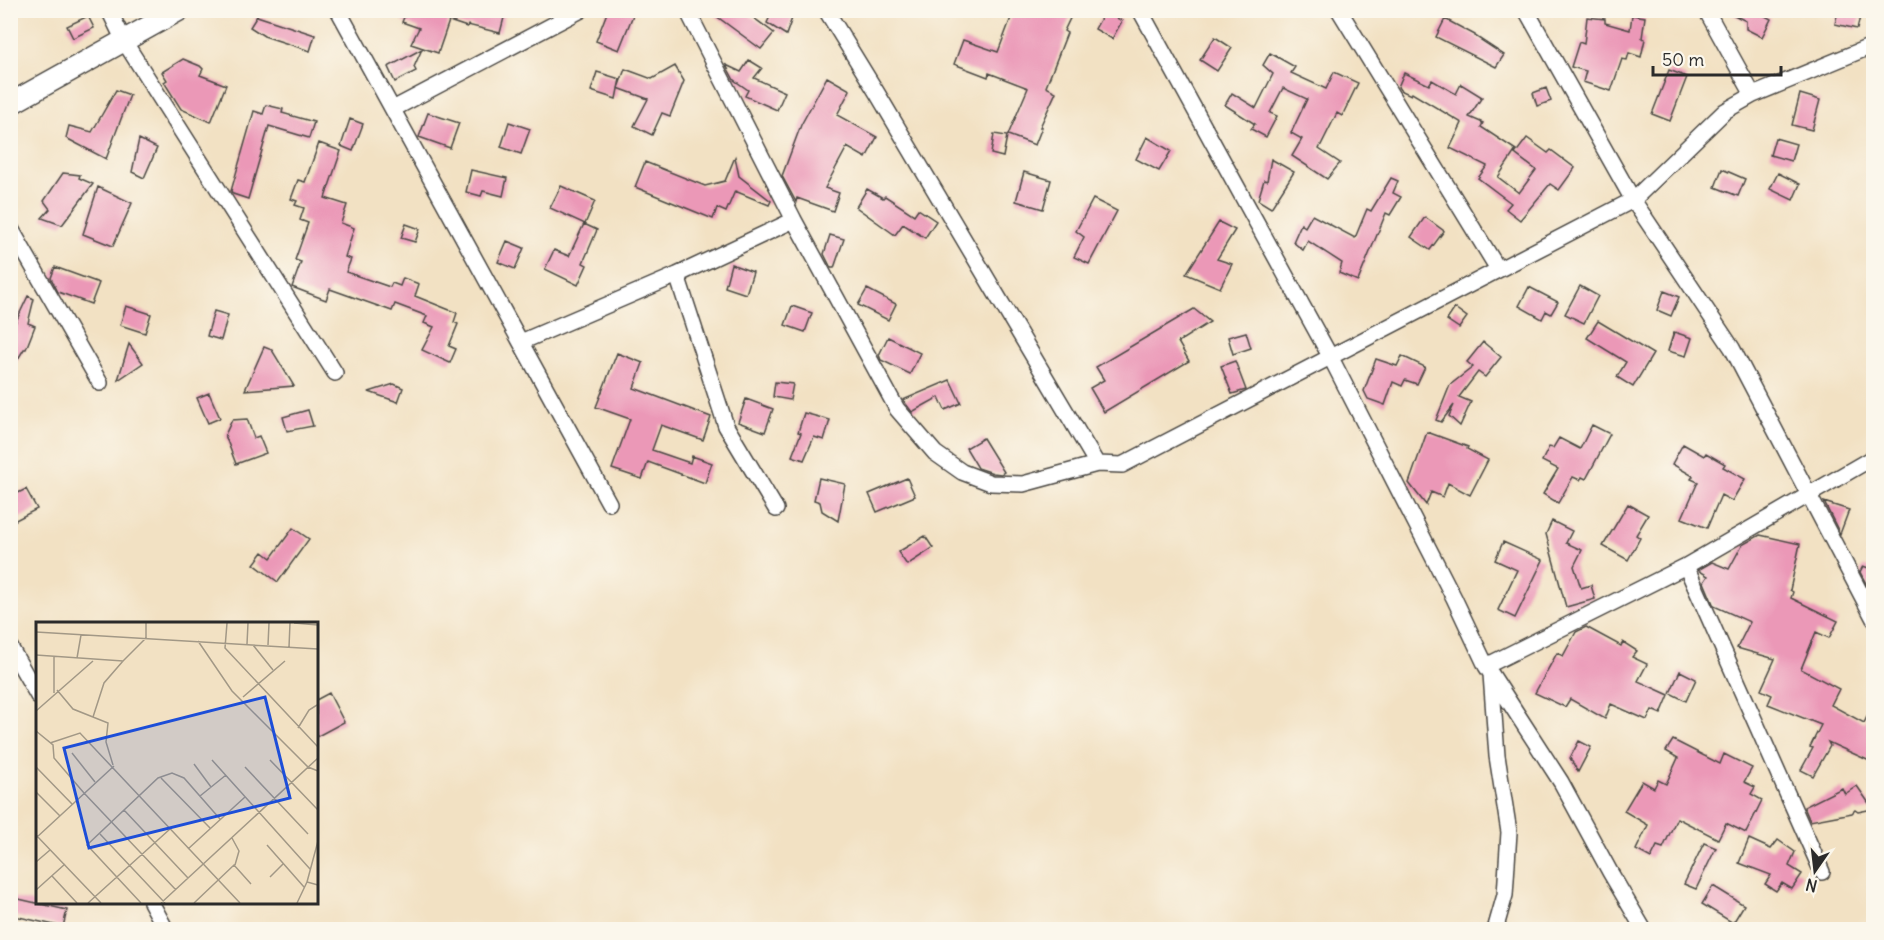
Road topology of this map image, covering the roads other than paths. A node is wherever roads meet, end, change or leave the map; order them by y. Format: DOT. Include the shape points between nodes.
graph roads {
  1 [pos="109,10"];
  2 [pos="178,10"];
  3 [pos="338,10"];
  4 [pos="581,10"];
  5 [pos="687,10"];
  6 [pos="826,10"];
  7 [pos="1140,10"];
  8 [pos="1340,10"];
  9 [pos="1526,10"];
  10 [pos="1706,10"];
  11 [pos="124,41"];
  12 [pos="1874,45"];
  13 [pos="1753,95"];
  14 [pos="10,104"];
  15 [pos="393,109"];
  16 [pos="1633,200"];
  17 [pos="794,220"];
  18 [pos="10,227"];
  19 [pos="1498,269"];
  20 [pos="677,275"];
  21 [pos="521,342"];
  22 [pos="1331,358"];
  23 [pos="335,373"];
  24 [pos="100,383"];
  25 [pos="1874,457"];
  26 [pos="1097,465"];
  27 [pos="1809,493"];
  28 [pos="609,503"];
  29 [pos="776,509"];
  30 [pos="1686,566"];
  31 [pos="1874,619"];
  32 [pos="10,646"];
  33 [pos="1488,670"];
  34 [pos="36,692"];
  35 [pos="1822,872"];
  36 [pos="153,904"];
  37 [pos="166,930"];
  38 [pos="1495,930"];
  39 [pos="1644,930"];
  1 -- 11 [label="street"];
  2 -- 11 [label="street"];
  3 -- 15 [label="street"];
  4 -- 15 [label="street"];
  5 -- 17 [label="street"];
  6 -- 26 [label="street"];
  7 -- 22 [label="street"];
  8 -- 19 [label="street"];
  9 -- 16 [label="street"];
  10 -- 13 [label="street"];
  11 -- 14 [label="street"];
  11 -- 23 [label="street"];
  12 -- 13 [label="street"];
  13 -- 16 [label="street" via="1725,111"];
  15 -- 21 [label="street"];
  16 -- 19 [label="street"];
  16 -- 27 [label="street" via="1732,348"];
  17 -- 20 [label="street"];
  17 -- 26 [label="street" via="897,409 935,453 962,472 992,483 1023,484"];
  18 -- 24 [label="street"];
  19 -- 22 [label="street"];
  20 -- 21 [label="street"];
  20 -- 29 [label="street" via="726,426"];
  21 -- 28 [label="street"];
  22 -- 26 [label="street" via="1122,465"];
  22 -- 33 [label="street"];
  25 -- 27 [label="street"];
  27 -- 30 [label="street"];
  27 -- 31 [label="street"];
  30 -- 33 [label="street"];
  30 -- 35 [label="street"];
  32 -- 34 [label="street"];
  33 -- 38 [label="street" via="1509,832 1505,895"];
  33 -- 39 [label="street" via="1562,782"];
  36 -- 37 [label="street"];
}
